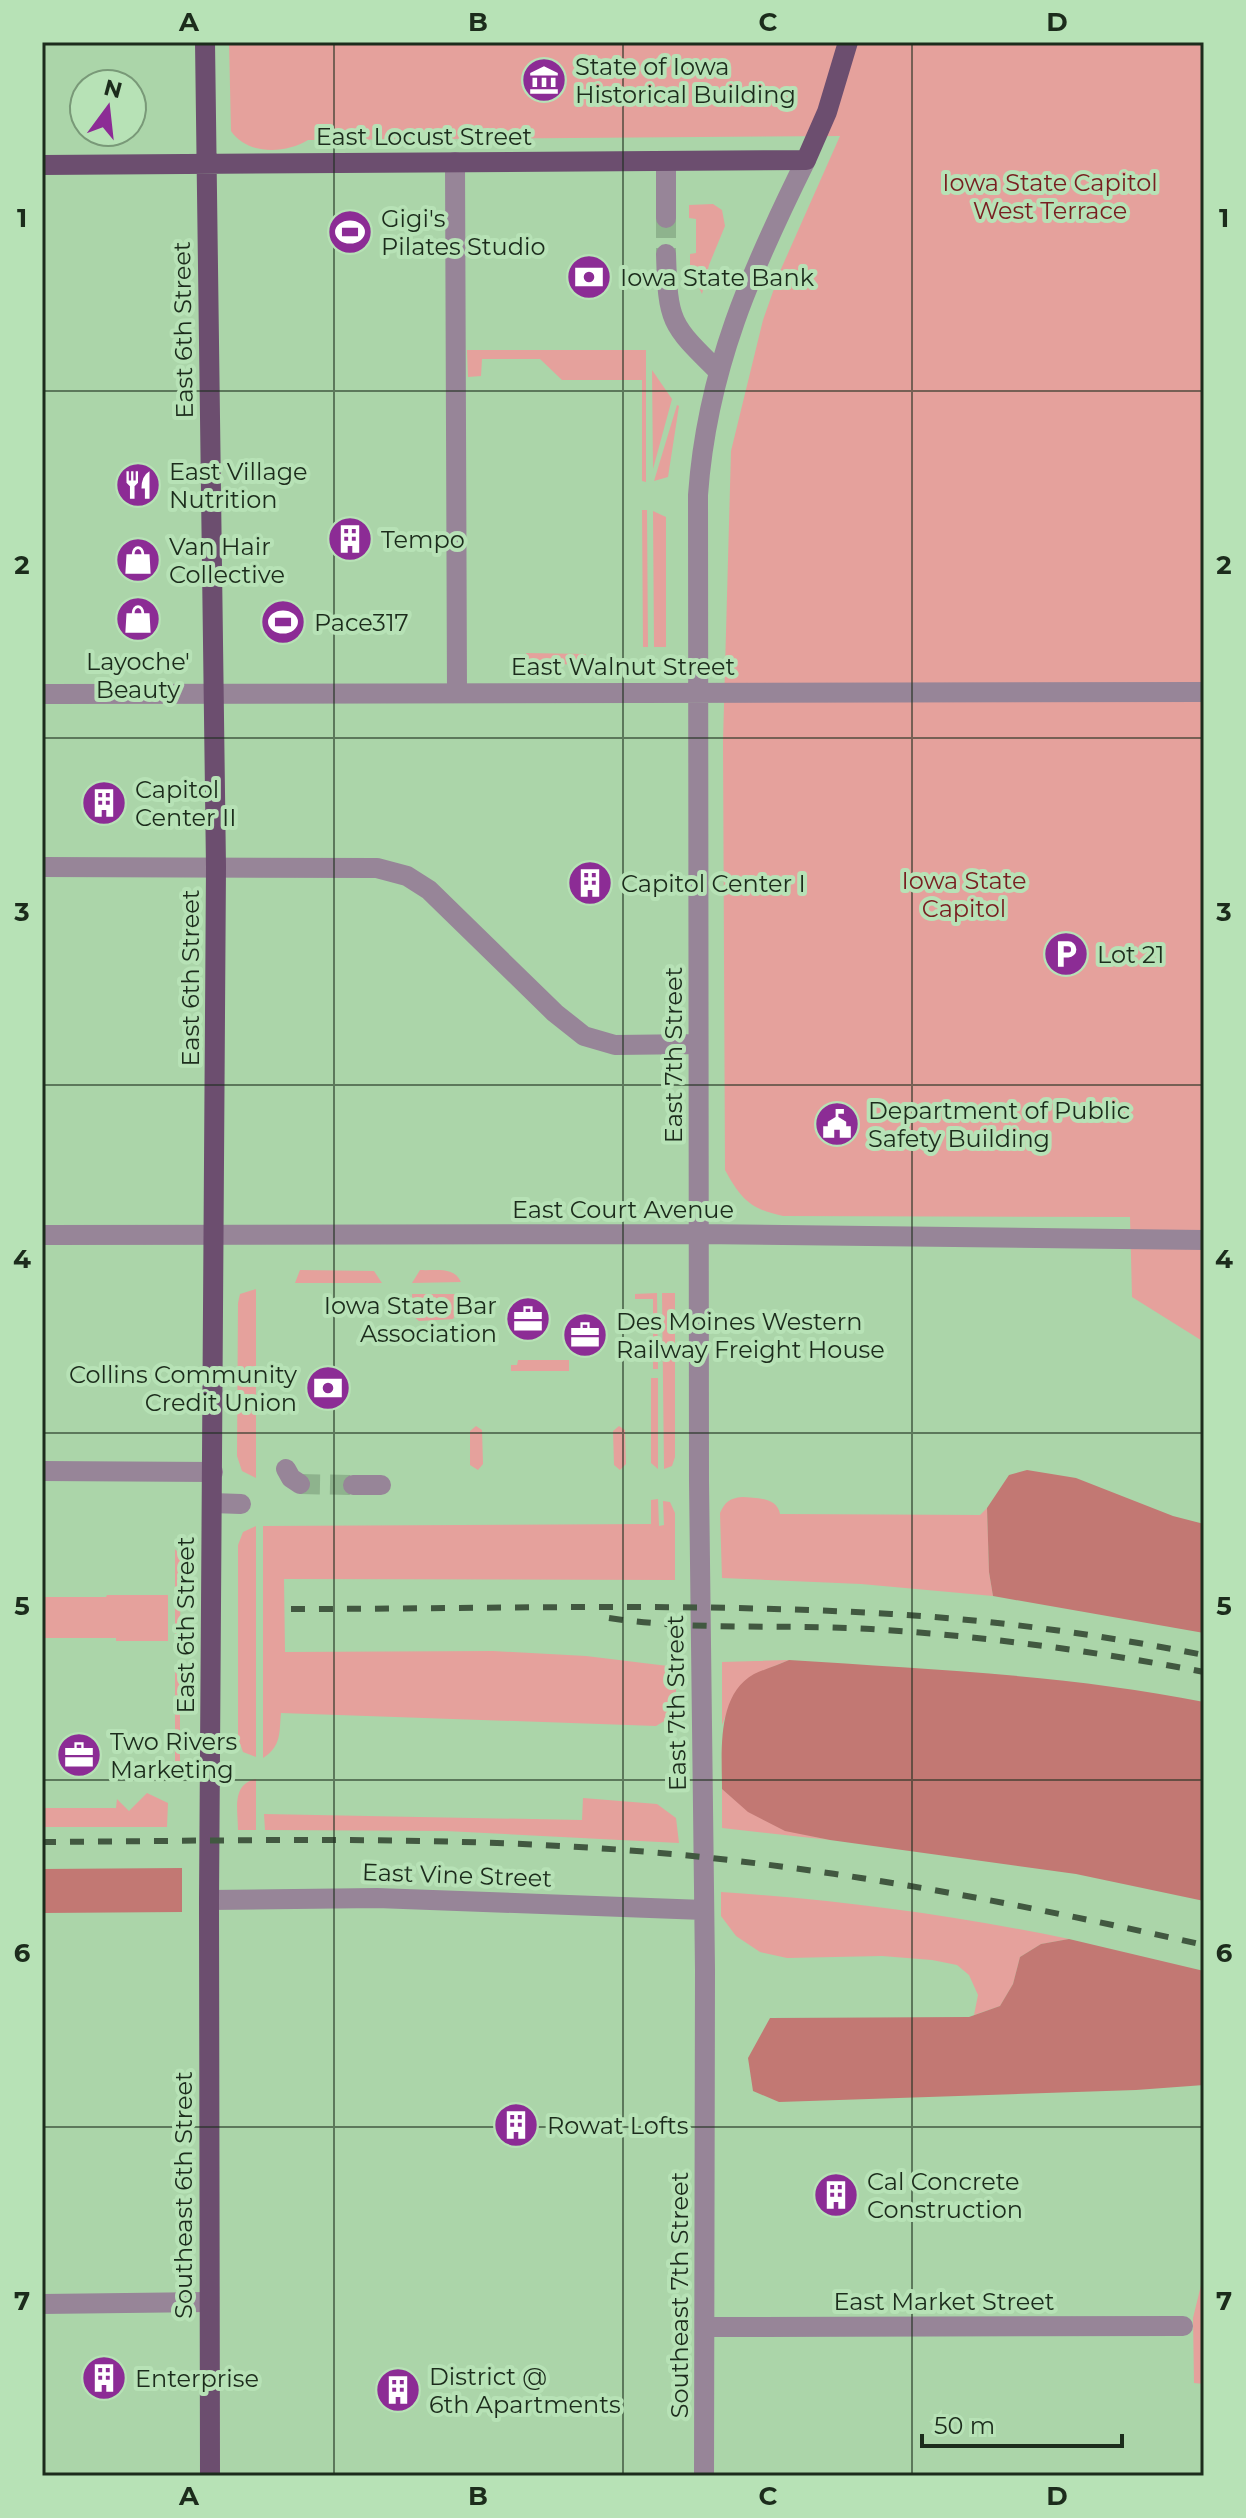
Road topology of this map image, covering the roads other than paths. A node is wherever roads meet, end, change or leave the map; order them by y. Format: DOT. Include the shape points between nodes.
graph roads {
  1 [pos="205,42"];
  2 [pos="848,42"];
  3 [pos="806,160"];
  4 [pos="666,161"];
  5 [pos="455,162"];
  6 [pos="207,164"];
  7 [pos="42,165"];
  8 [pos="666,218"];
  9 [pos="666,254"];
  10 [pos="718,371"];
  11 [pos="215,692"];
  12 [pos="457,692"];
  13 [pos="697,692"];
  14 [pos="1204,692"];
  15 [pos="42,694"];
  16 [pos="42,867"];
  17 [pos="216,867"];
  18 [pos="698,1044"];
  19 [pos="699,1234"];
  20 [pos="42,1235"];
  21 [pos="215,1235"];
  22 [pos="1204,1240"];
  23 [pos="42,1471"];
  24 [pos="213,1472"];
  25 [pos="353,1485"];
  26 [pos="381,1485"];
  27 [pos="212,1503"];
  28 [pos="241,1504"];
  29 [pos="209,1906"];
  30 [pos="704,1910"];
  31 [pos="705,1970"];
  32 [pos="209,2302"];
  33 [pos="42,2304"];
  34 [pos="1183,2326"];
  35 [pos="705,2327"];
  36 [pos="210,2476"];
  37 [pos="704,2476"];
  1 -- 6 [label="main road, East 6th Street"];
  2 -- 3 [label="main road" via="825,120"];
  3 -- 4 [label="main road, East Locust Street"];
  3 -- 10 [label="street, East 7th Street" via="752,274"];
  4 -- 5 [label="main road, East Locust Street"];
  4 -- 8 [label="street"];
  5 -- 6 [label="main road, East Locust Street"];
  5 -- 12 [label="street"];
  6 -- 7 [label="main road, East Locust Street"];
  6 -- 11 [label="main road, East 6th Street"];
  9 -- 10 [label="street" via="673,320"];
  10 -- 13 [label="street, East 7th Street" via="701,444"];
  11 -- 12 [label="street, East Walnut Street"];
  11 -- 15 [label="street, East Walnut Street"];
  11 -- 17 [label="main road, East 6th Street"];
  12 -- 13 [label="street, East Walnut Street"];
  13 -- 14 [label="street, East Walnut Street"];
  13 -- 18 [label="street, East 7th Street"];
  16 -- 17 [label="street"];
  17 -- 18 [label="street" via="377,868 400,873 429,890 584,1036 615,1045"];
  17 -- 21 [label="main road, East 6th Street"];
  18 -- 19 [label="street, East 7th Street"];
  19 -- 21 [label="street, East Court Avenue"];
  19 -- 22 [label="street, East Court Avenue"];
  19 -- 30 [label="street, East 7th Street"];
  20 -- 21 [label="street, East Court Avenue"];
  21 -- 24 [label="main road, East 6th Street"];
  23 -- 24 [label="street"];
  24 -- 27 [label="main road, East 6th Street"];
  25 -- 26 [label="street"];
  27 -- 28 [label="street"];
  27 -- 29 [label="main road, East 6th Street"];
  29 -- 30 [label="street, East Vine Street" via="391,1898"];
  29 -- 32 [label="main road, Southeast 6th Street"];
  30 -- 31 [label="street, East 7th Street"];
  31 -- 35 [label="street, Southeast 7th Street"];
  32 -- 33 [label="street"];
  32 -- 36 [label="main road, Southeast 6th Street"];
  34 -- 35 [label="street, East Market Street"];
  35 -- 37 [label="street, Southeast 7th Street"];
}
